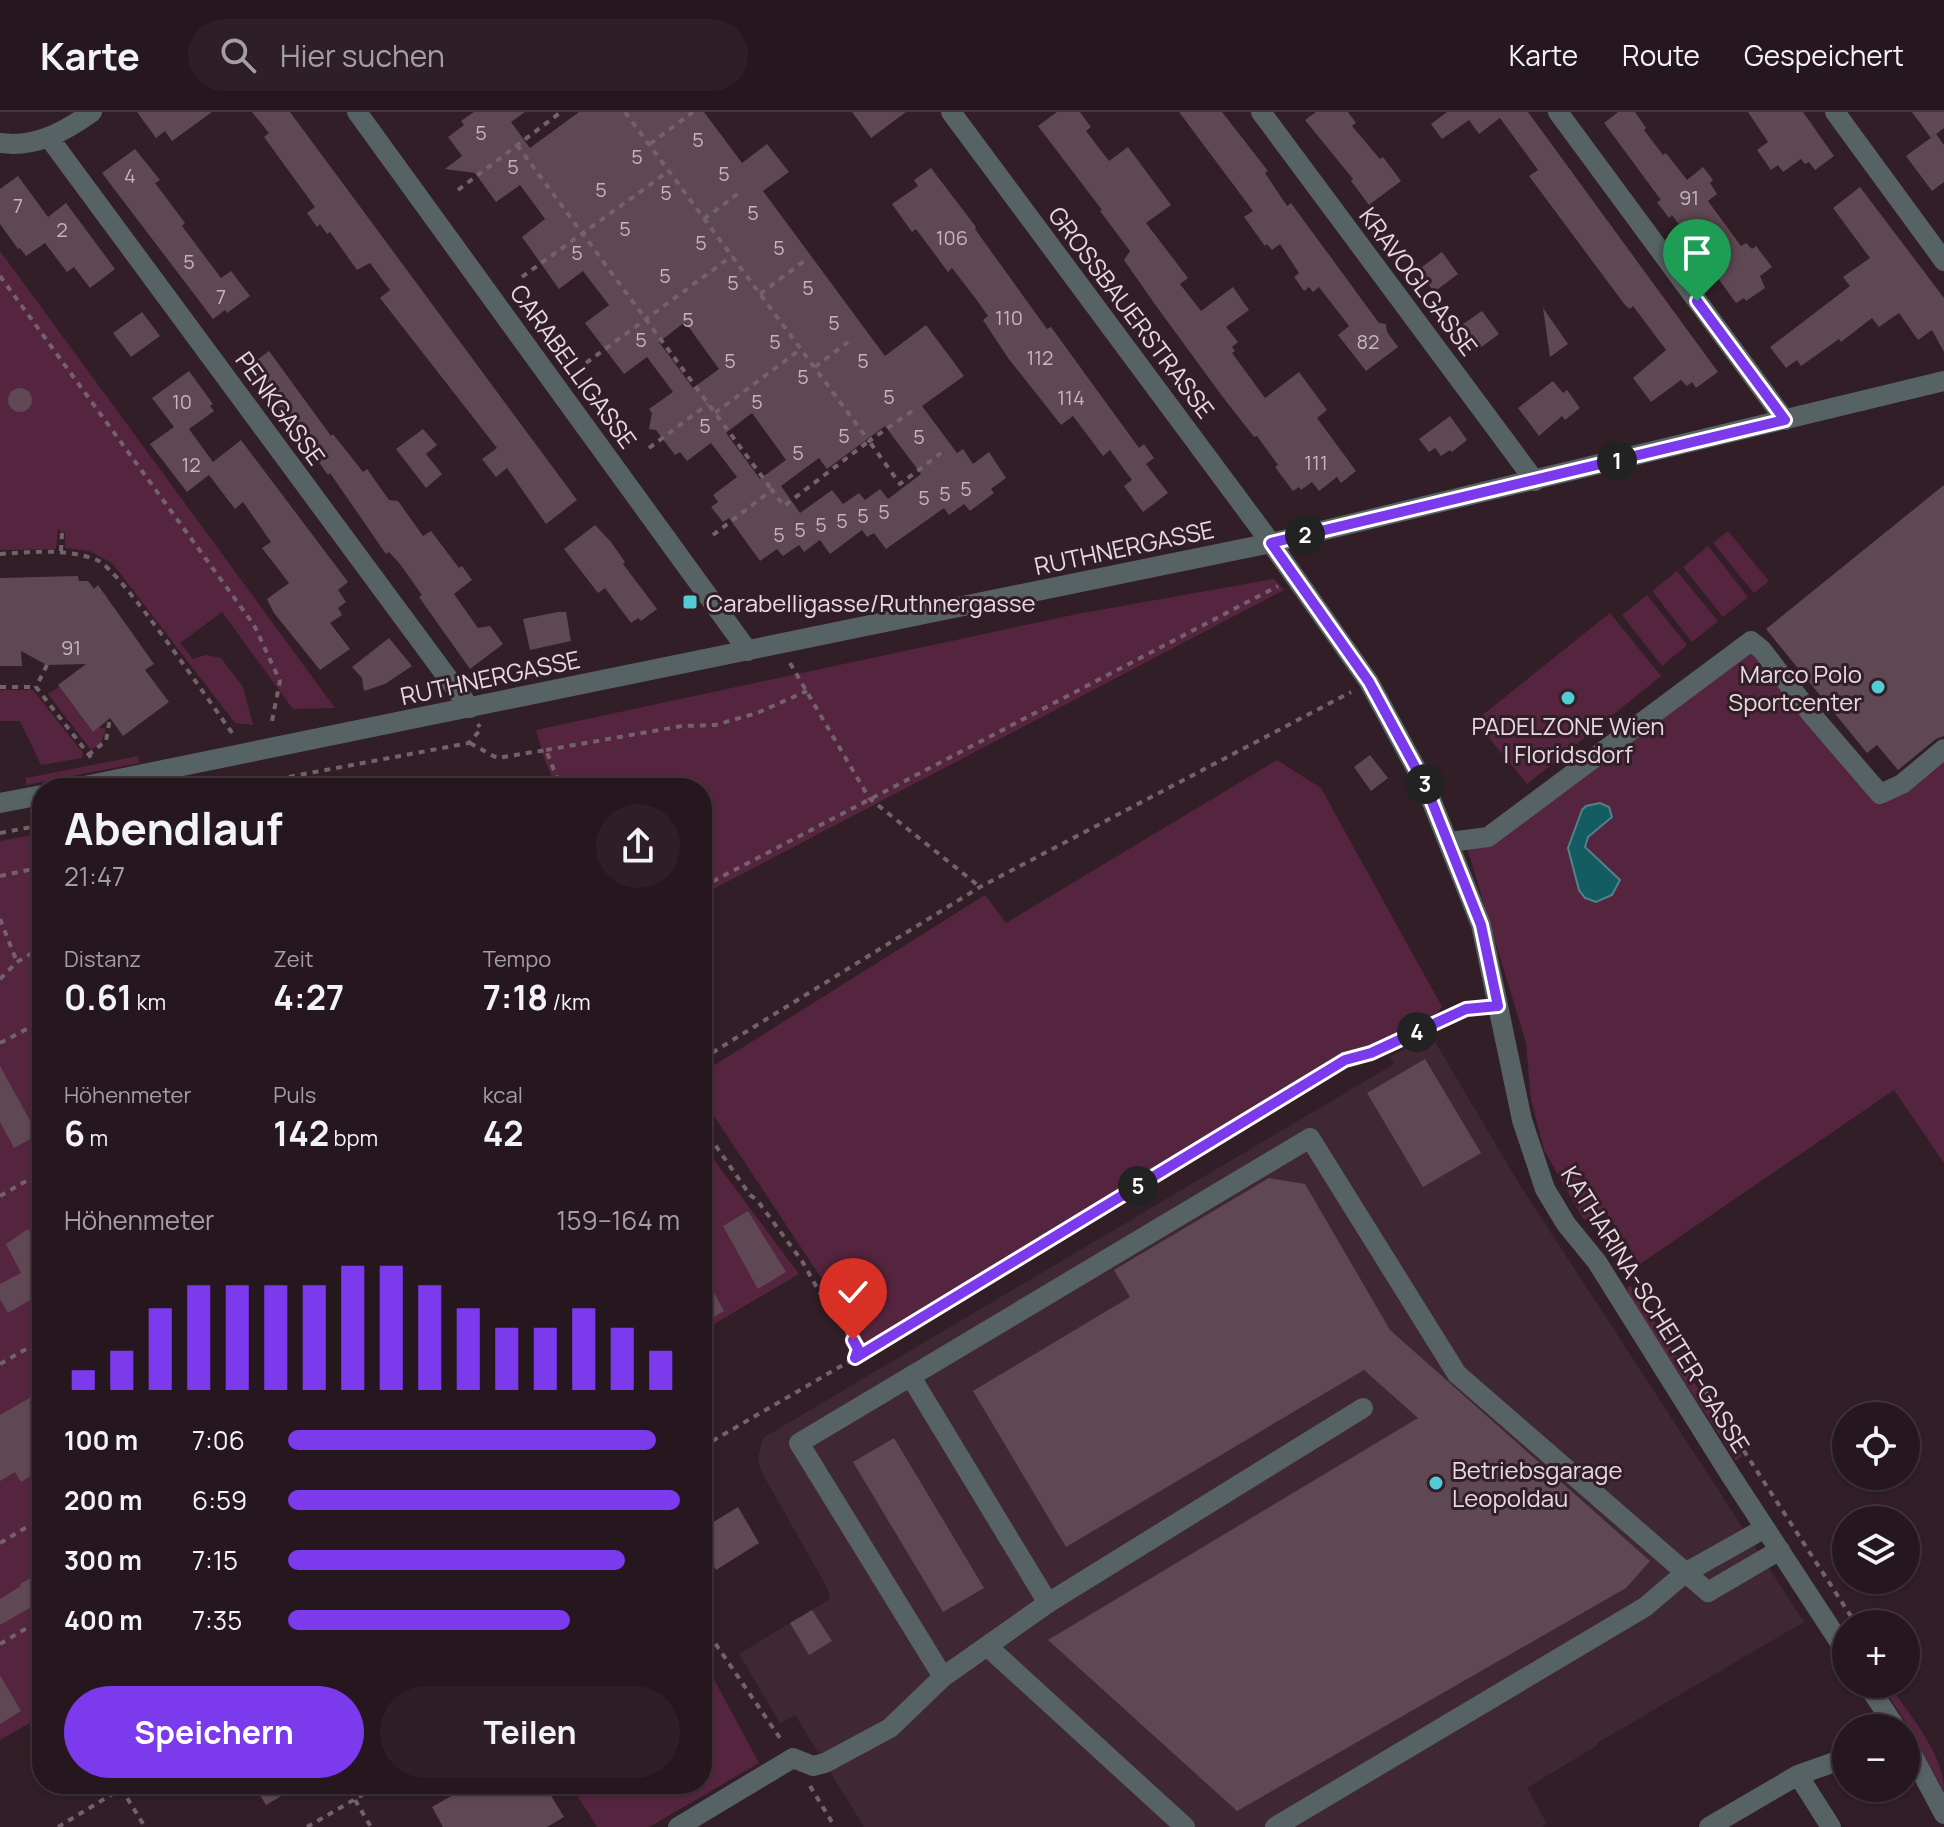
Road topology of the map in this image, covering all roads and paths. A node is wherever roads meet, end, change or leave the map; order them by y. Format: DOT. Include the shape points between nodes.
graph roads {
  1 [pos="92,112"];
  2 [pos="357,112"];
  3 [pos="561,112"];
  4 [pos="625,112"];
  5 [pos="693,112"];
  6 [pos="951,112"];
  7 [pos="1261,112"];
  8 [pos="1558,112"];
  9 [pos="1835,112"];
  10 [pos="50,139"];
  11 [pos="0,143"];
  12 [pos="517,145"];
  13 [pos="650,145"];
  14 [pos="669,171"];
  15 [pos="458,190"];
  16 [pos="740,192"];
  17 [pos="704,219"];
  18 [pos="583,233"];
  19 [pos="732,256"];
  20 [pos="808,258"];
  21 [pos="1944,261"];
  22 [pos="0,276"];
  23 [pos="522,277"];
  24 [pos="760,294"];
  25 [pos="646,319"];
  26 [pos="848,342"];
  27 [pos="801,349"];
  28 [pos="586,363"];
  29 [pos="815,368"];
  30 [pos="1944,381"];
  31 [pos="708,404"];
  32 [pos="915,409"];
  33 [pos="715,413"];
  34 [pos="1785,420"];
  35 [pos="869,441"];
  36 [pos="649,448"];
  37 [pos="941,453"];
  38 [pos="1535,481"];
  39 [pos="772,490"];
  40 [pos="62,533"];
  41 [pos="713,535"];
  42 [pos="1271,543"];
  43 [pos="61,552"];
  44 [pos="0,554"];
  45 [pos="1295,577"];
  46 [pos="748,651"];
  47 [pos="790,663"];
  48 [pos="47,665"];
  49 [pos="1369,682"];
  50 [pos="0,687"];
  51 [pos="36,687"];
  52 [pos="807,691"];
  53 [pos="470,708"];
  54 [pos="110,718"];
  55 [pos="271,726"];
  56 [pos="233,734"];
  57 [pos="469,743"];
  58 [pos="1944,749"];
  59 [pos="546,750"];
  60 [pos="88,755"];
  61 [pos="93,760"];
  62 [pos="124,778"];
  63 [pos="288,778"];
  64 [pos="557,778"];
  65 [pos="32,797"];
  66 [pos="869,798"];
  67 [pos="0,803"];
  68 [pos="32,827"];
  69 [pos="0,833"];
  70 [pos="1450,842"];
  71 [pos="32,869"];
  72 [pos="0,876"];
  73 [pos="712,882"];
  74 [pos="980,887"];
  75 [pos="0,919"];
  76 [pos="32,953"];
  77 [pos="17,962"];
  78 [pos="0,979"];
  79 [pos="1498,1006"];
  80 [pos="32,1026"];
  81 [pos="0,1043"];
  82 [pos="712,1053"];
  83 [pos="712,1140"];
  84 [pos="32,1178"];
  85 [pos="0,1196"];
  86 [pos="32,1346"];
  87 [pos="855,1358"];
  88 [pos="0,1364"];
  89 [pos="1694,1375"];
  90 [pos="911,1377"];
  91 [pos="1363,1408"];
  92 [pos="712,1441"];
  93 [pos="32,1524"];
  94 [pos="1765,1528"];
  95 [pos="0,1543"];
  96 [pos="1780,1550"];
  97 [pos="1685,1573"];
  98 [pos="1048,1603"];
  99 [pos="1847,1610"];
  100 [pos="32,1625"];
  101 [pos="1832,1630"];
  102 [pos="712,1639"];
  103 [pos="0,1644"];
  104 [pos="987,1646"];
  105 [pos="943,1677"];
  106 [pos="793,1758"];
  107 [pos="1832,1763"];
  108 [pos="1920,1769"];
  109 [pos="1798,1775"];
  110 [pos="111,1794"];
  111 [pos="125,1794"];
  112 [pos="365,1794"];
  113 [pos="355,1800"];
  114 [pos="1944,1814"];
  115 [pos="58,1827"];
  116 [pos="145,1827"];
  117 [pos="307,1827"];
  118 [pos="371,1827"];
  119 [pos="678,1827"];
  120 [pos="835,1827"];
  121 [pos="1185,1827"];
  122 [pos="1275,1827"];
  123 [pos="1709,1827"];
  124 [pos="1831,1827"];
  1 -- 10 [label="street"];
  2 -- 46 [label="street, CARABELLIGASSE"];
  3 -- 12 [label="path"];
  4 -- 13 [label="path"];
  5 -- 13 [label="path"];
  6 -- 42 [label="street, GROSSBAUERSTRASSE"];
  7 -- 38 [label="street, KRAVOGLGASSE"];
  8 -- 34 [label="street"];
  9 -- 21 [label="street"];
  10 -- 11 [label="street"];
  10 -- 53 [label="street, PENKGASSE"];
  12 -- 15 [label="path"];
  12 -- 18 [label="path"];
  13 -- 14 [label="path"];
  14 -- 17 [label="path"];
  14 -- 18 [label="path"];
  16 -- 17 [label="path"];
  17 -- 19 [label="path"];
  18 -- 23 [label="path"];
  18 -- 25 [label="path"];
  19 -- 24 [label="path"];
  19 -- 25 [label="path"];
  20 -- 24 [label="path"];
  22 -- 55 [label="path" via="254,625 280,681"];
  24 -- 27 [label="path"];
  25 -- 28 [label="path"];
  25 -- 31 [label="path"];
  26 -- 29 [label="path"];
  27 -- 29 [label="path"];
  27 -- 33 [label="path"];
  29 -- 35 [label="path"];
  30 -- 34 [label="street, RUTHNERGASSE"];
  31 -- 33 [label="path"];
  31 -- 36 [label="path"];
  32 -- 35 [label="path"];
  33 -- 39 [label="path"];
  34 -- 38 [label="street, RUTHNERGASSE"];
  35 -- 37 [label="path" via="900,484"];
  35 -- 39 [label="path" via="784,506"];
  38 -- 42 [label="street, RUTHNERGASSE"];
  39 -- 41 [label="path"];
  40 -- 43 [label="path"];
  42 -- 45 [label="street, KATHARINA-SCHEITER-GASSE"];
  42 -- 46 [label="street, RUTHNERGASSE"];
  43 -- 44 [label="path"];
  43 -- 56 [label="path" via="100,561 129,592"];
  45 -- 49 [label="street, KATHARINA-SCHEITER-GASSE"];
  45 -- 66 [label="path"];
  46 -- 53 [label="street, RUTHNERGASSE"];
  47 -- 52 [label="path"];
  48 -- 51 [label="path"];
  49 -- 70 [label="street, KATHARINA-SCHEITER-GASSE"];
  49 -- 74 [label="path"];
  50 -- 51 [label="path"];
  51 -- 60 [label="path"];
  52 -- 59 [label="path" via="715,725"];
  52 -- 66 [label="path"];
  53 -- 57 [label="path" via="481,729"];
  53 -- 62 [label="street, RUTHNERGASSE"];
  54 -- 60 [label="path" via="106,741"];
  57 -- 59 [label="path" via="497,758"];
  57 -- 63 [label="path"];
  58 -- 70 [label="street" via="1902,784 1880,794 1751,641 1488,837"];
  59 -- 64 [label="path"];
  60 -- 61 [label="path"];
  65 -- 67 [label="street"];
  66 -- 73 [label="path"];
  66 -- 74 [label="path"];
  68 -- 69 [label="path"];
  70 -- 79 [label="street, KATHARINA-SCHEITER-GASSE" via="1481,925"];
  71 -- 72 [label="path"];
  74 -- 82 [label="path"];
  75 -- 77 [label="path"];
  76 -- 77 [label="path"];
  77 -- 78 [label="path"];
  79 -- 87 [label="path" via="1466,1009 1345,1060"];
  79 -- 94 [label="street, KATHARINA-SCHEITER-GASSE" via="1522,1120 1545,1189"];
  80 -- 81 [label="path"];
  83 -- 87 [label="path" via="802,1261 858,1349"];
  84 -- 85 [label="path"];
  86 -- 88 [label="path"];
  87 -- 92 [label="path"];
  89 -- 99 [label="path"];
  90 -- 97 [label="street" via="1310,1138 1457,1374"];
  90 -- 98 [label="street"];
  90 -- 105 [label="street" via="799,1443"];
  91 -- 98 [label="street"];
  93 -- 95 [label="path"];
  94 -- 96 [label="street, KATHARINA-SCHEITER-GASSE"];
  94 -- 97 [label="street"];
  96 -- 97 [label="street" via="1708,1592"];
  96 -- 101 [label="street, KATHARINA-SCHEITER-GASSE"];
  97 -- 122 [label="street" via="1645,1607"];
  98 -- 104 [label="street"];
  100 -- 103 [label="path"];
  102 -- 106 [label="path"];
  104 -- 105 [label="street"];
  104 -- 121 [label="street"];
  105 -- 106 [label="street" via="890,1728 825,1763 813,1766"];
  106 -- 119 [label="street"];
  106 -- 120 [label="path"];
  107 -- 109 [label="street"];
  108 -- 114 [label="street"];
  109 -- 123 [label="street"];
  109 -- 124 [label="street"];
  110 -- 115 [label="path"];
  111 -- 116 [label="path"];
  112 -- 113 [label="path"];
  113 -- 117 [label="path"];
  113 -- 118 [label="path"];
}
